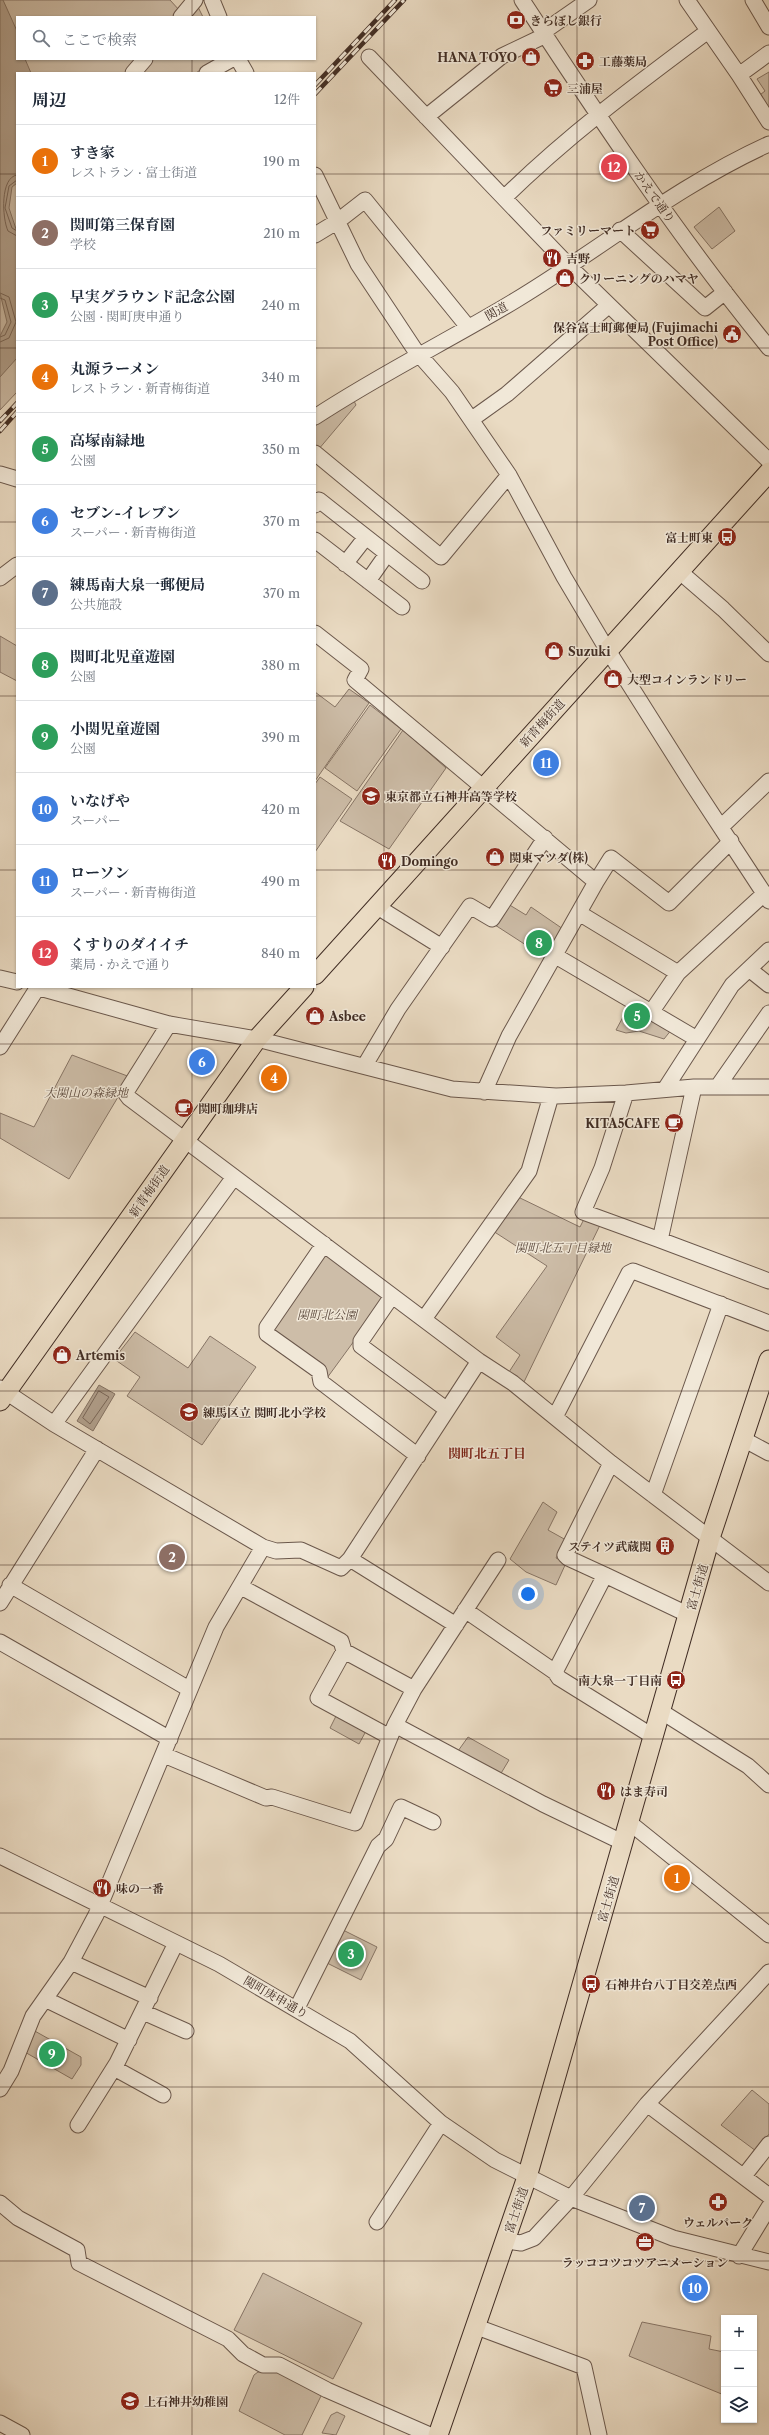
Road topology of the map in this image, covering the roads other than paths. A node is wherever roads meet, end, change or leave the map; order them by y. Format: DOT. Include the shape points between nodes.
graph roads {
  1 [pos="195,0"];
  2 [pos="212,0"];
  3 [pos="522,0"];
  4 [pos="589,0"];
  5 [pos="687,0"];
  6 [pos="753,0"];
  7 [pos="182,16"];
  8 [pos="220,16"];
  9 [pos="769,27"];
  10 [pos="708,31"];
  11 [pos="545,34"];
  12 [pos="769,53"];
  13 [pos="369,57"];
  14 [pos="144,60"];
  15 [pos="230,60"];
  16 [pos="239,60"];
  17 [pos="134,72"];
  18 [pos="209,72"];
  19 [pos="245,72"];
  20 [pos="739,75"];
  21 [pos="598,113"];
  22 [pos="426,117"];
  23 [pos="769,122"];
  24 [pos="769,144"];
  25 [pos="316,177"];
  26 [pos="504,198"];
  27 [pos="660,204"];
  28 [pos="338,222"];
  29 [pos="620,230"];
  30 [pos="316,234"];
  31 [pos="569,266"];
  32 [pos="725,292"];
  33 [pos="608,306"];
  34 [pos="468,327"];
  35 [pos="769,348"];
  36 [pos="420,353"];
  37 [pos="316,416"];
  38 [pos="472,418"];
  39 [pos="316,454"];
  40 [pos="769,461"];
  41 [pos="769,472"];
  42 [pos="509,476"];
  43 [pos="316,504"];
  44 [pos="366,537"];
  45 [pos="316,541"];
  46 [pos="388,554"];
  47 [pos="344,564"];
  48 [pos="16,566"];
  49 [pos="679,571"];
  50 [pos="0,578"];
  51 [pos="368,581"];
  52 [pos="422,581"];
  53 [pos="402,607"];
  54 [pos="316,634"];
  55 [pos="608,650"];
  56 [pos="769,654"];
  57 [pos="769,781"];
  58 [pos="483,789"];
  59 [pos="722,827"];
  60 [pos="545,838"];
  61 [pos="731,841"];
  62 [pos="596,882"];
  63 [pos="767,897"];
  64 [pos="376,906"];
  65 [pos="578,913"];
  66 [pos="442,947"];
  67 [pos="769,950"];
  68 [pos="554,955"];
  69 [pos="749,969"];
  70 [pos="678,973"];
  71 [pos="316,974"];
  72 [pos="0,978"];
  73 [pos="16,982"];
  74 [pos="769,985"];
  75 [pos="36,988"];
  76 [pos="41,988"];
  77 [pos="303,988"];
  78 [pos="652,1011"];
  79 [pos="769,1013"];
  80 [pos="169,1024"];
  81 [pos="257,1039"];
  82 [pos="697,1039"];
  83 [pos="0,1047"];
  84 [pos="365,1065"];
  85 [pos="718,1086"];
  86 [pos="694,1087"];
  87 [pos="769,1087"];
  88 [pos="665,1089"];
  89 [pos="484,1092"];
  90 [pos="626,1093"];
  91 [pos="552,1096"];
  92 [pos="185,1140"];
  93 [pos="234,1177"];
  94 [pos="660,1240"];
  95 [pos="324,1244"];
  96 [pos="769,1281"];
  97 [pos="392,1296"];
  98 [pos="721,1304"];
  99 [pos="424,1319"];
  100 [pos="769,1323"];
  101 [pos="479,1361"];
  102 [pos="769,1362"];
  103 [pos="2,1393"];
  104 [pos="446,1409"];
  105 [pos="555,1417"];
  106 [pos="54,1424"];
  107 [pos="743,1439"];
  108 [pos="97,1449"];
  109 [pos="769,1453"];
  110 [pos="418,1456"];
  111 [pos="611,1463"];
  112 [pos="653,1495"];
  113 [pos="710,1538"];
  114 [pos="263,1547"];
  115 [pos="350,1559"];
  116 [pos="498,1560"];
  117 [pos="605,1575"];
  118 [pos="769,1583"];
  119 [pos="10,1585"];
  120 [pos="241,1587"];
  121 [pos="0,1603"];
  122 [pos="465,1610"];
  123 [pos="689,1615"];
  124 [pos="456,1625"];
  125 [pos="0,1642"];
  126 [pos="344,1651"];
  127 [pos="555,1672"];
  128 [pos="189,1689"];
  129 [pos="414,1689"];
  130 [pos="662,1712"];
  131 [pos="392,1731"];
  132 [pos="654,1737"];
  133 [pos="170,1739"];
  134 [pos="164,1755"];
  135 [pos="769,1785"];
  136 [pos="433,1822"];
  137 [pos="630,1823"];
  138 [pos="624,1843"];
  139 [pos="0,1856"];
  140 [pos="100,1906"];
  141 [pos="769,1935"];
  142 [pos="176,1943"];
  143 [pos="71,1962"];
  144 [pos="769,1972"];
  145 [pos="150,1998"];
  146 [pos="45,1999"];
  147 [pos="297,2008"];
  148 [pos="143,2012"];
  149 [pos="186,2031"];
  150 [pos="129,2040"];
  151 [pos="114,2068"];
  152 [pos="0,2089"];
  153 [pos="163,2095"];
  154 [pos="647,2104"];
  155 [pos="441,2123"];
  156 [pos="78,2125"];
  157 [pos="769,2144"];
  158 [pos="744,2176"];
  159 [pos="527,2177"];
  160 [pos="769,2196"];
  161 [pos="571,2198"];
  162 [pos="0,2203"];
  163 [pos="769,2207"];
  164 [pos="377,2222"];
  165 [pos="506,2241"];
  166 [pos="739,2256"];
  167 [pos="769,2262"];
  168 [pos="477,2327"];
  169 [pos="0,2423"];
  170 [pos="22,2435"];
  171 [pos="430,2435"];
  172 [pos="438,2435"];
  173 [pos="599,2435"];
  1 -- 7 [label="street"];
  2 -- 8 [label="street"];
  3 -- 11 [label="street, かえで通り"];
  4 -- 11 [label="street"];
  5 -- 10 [label="street"];
  6 -- 9 [label="street"];
  10 -- 20 [label="street"];
  10 -- 21 [label="street"];
  11 -- 21 [label="street, かえで通り"];
  11 -- 22 [label="street" via="502,56"];
  12 -- 20 [label="street"];
  13 -- 22 [label="street"];
  14 -- 17 [label="street"];
  15 -- 18 [label="street"];
  16 -- 19 [label="street"];
  20 -- 23 [label="street"];
  21 -- 26 [label="street"];
  21 -- 27 [label="street, かえで通り"];
  22 -- 26 [label="street"];
  24 -- 27 [label="street, 関道" via="725,165"];
  25 -- 28 [label="street"];
  26 -- 31 [label="street"];
  27 -- 29 [label="street, 関道"];
  27 -- 32 [label="street, かえで通り"];
  28 -- 30 [label="street"];
  28 -- 34 [label="street" via="365,200"];
  28 -- 36 [label="street" via="358,264"];
  29 -- 31 [label="street, 関道"];
  29 -- 32 [label="street" via="705,308"];
  31 -- 33 [label="street"];
  31 -- 34 [label="street, 関道"];
  32 -- 35 [label="street, かえで通り"];
  33 -- 38 [label="street" via="507,394"];
  33 -- 40 [label="street"];
  34 -- 36 [label="street, 関道"];
  36 -- 37 [label="street, 関道" via="360,387"];
  36 -- 38 [label="street"];
  38 -- 42 [label="street"];
  39 -- 42 [label="street" via="441,557"];
  41 -- 49 [label="main road, 新青梅街道"];
  42 -- 55 [label="street" via="564,577"];
  43 -- 44 [label="street" via="319,500"];
  44 -- 46 [label="street"];
  44 -- 47 [label="street"];
  45 -- 47 [label="street"];
  46 -- 51 [label="street"];
  46 -- 52 [label="street"];
  47 -- 51 [label="street"];
  48 -- 50 [label="street"];
  49 -- 55 [label="main road, 新青梅街道"];
  49 -- 56 [label="street"];
  51 -- 53 [label="street"];
  54 -- 58 [label="street" via="361,669 355,680"];
  55 -- 58 [label="main road, 新青梅街道"];
  55 -- 59 [label="street" via="690,782"];
  57 -- 59 [label="street"];
  58 -- 60 [label="street"];
  58 -- 64 [label="main road, 新青梅街道"];
  59 -- 61 [label="street"];
  60 -- 62 [label="street"];
  60 -- 66 [label="street" via="492,919 470,906"];
  61 -- 62 [label="street" via="668,903 611,858"];
  61 -- 63 [label="street"];
  62 -- 65 [label="street"];
  63 -- 70 [label="street"];
  64 -- 66 [label="street"];
  64 -- 71 [label="main road, 新青梅街道"];
  65 -- 68 [label="street"];
  65 -- 70 [label="street"];
  66 -- 84 [label="street" via="398,1009"];
  67 -- 69 [label="street"];
  68 -- 78 [label="street"];
  68 -- 89 [label="street" via="509,1036"];
  69 -- 74 [label="street"];
  69 -- 82 [label="street" via="732,984"];
  70 -- 78 [label="street"];
  72 -- 73 [label="street"];
  75 -- 83 [label="street"];
  76 -- 80 [label="street"];
  77 -- 81 [label="main road, 新青梅街道"];
  78 -- 82 [label="street"];
  79 -- 85 [label="street"];
  80 -- 81 [label="street"];
  80 -- 92 [label="street" via="126,1094"];
  81 -- 84 [label="street"];
  81 -- 92 [label="main road, 新青梅街道"];
  82 -- 88 [label="street"];
  84 -- 89 [label="street" via="433,1085"];
  85 -- 86 [label="street"];
  85 -- 87 [label="street"];
  86 -- 88 [label="street"];
  86 -- 94 [label="street"];
  88 -- 90 [label="street"];
  89 -- 91 [label="street"];
  90 -- 91 [label="street"];
  90 -- 94 [label="street" via="602,1168 583,1212"];
  91 -- 99 [label="street" via="529,1171"];
  92 -- 93 [label="street"];
  92 -- 103 [label="main road, 新青梅街道"];
  93 -- 95 [label="street"];
  93 -- 106 [label="street"];
  94 -- 96 [label="street"];
  95 -- 97 [label="street"];
  95 -- 110 [label="street" via="267,1327 267,1334 318,1371 321,1382"];
  97 -- 99 [label="street"];
  97 -- 104 [label="street" via="361,1341 361,1346"];
  98 -- 100 [label="street"];
  98 -- 105 [label="street" via="633,1271 629,1274"];
  98 -- 112 [label="street"];
  99 -- 101 [label="street"];
  101 -- 104 [label="street"];
  101 -- 105 [label="street" via="513,1383"];
  102 -- 107 [label="main road, 富士街道"];
  103 -- 106 [label="street"];
  104 -- 110 [label="street"];
  105 -- 111 [label="street"];
  106 -- 108 [label="street"];
  107 -- 109 [label="street"];
  107 -- 113 [label="main road, 富士街道"];
  108 -- 114 [label="street"];
  108 -- 119 [label="street"];
  110 -- 115 [label="street"];
  111 -- 112 [label="street"];
  111 -- 117 [label="street" via="565,1555"];
  112 -- 113 [label="street"];
  113 -- 118 [label="street"];
  113 -- 123 [label="main road, 富士街道"];
  114 -- 115 [label="street" via="276,1551 301,1550 341,1568"];
  114 -- 120 [label="street"];
  115 -- 124 [label="street"];
  116 -- 122 [label="street"];
  117 -- 123 [label="street"];
  117 -- 127 [label="street"];
  119 -- 121 [label="street"];
  119 -- 128 [label="street"];
  120 -- 126 [label="street" via="341,1641"];
  120 -- 128 [label="street" via="216,1627"];
  122 -- 124 [label="street"];
  122 -- 127 [label="street"];
  123 -- 130 [label="main road, 富士街道"];
  124 -- 129 [label="street"];
  125 -- 133 [label="street"];
  126 -- 129 [label="street"];
  126 -- 131 [label="street" via="318,1698"];
  127 -- 132 [label="street" via="559,1678"];
  128 -- 133 [label="street"];
  129 -- 131 [label="street"];
  130 -- 132 [label="main road, 富士街道"];
  130 -- 135 [label="street" via="748,1766"];
  131 -- 134 [label="street" via="355,1823 272,1797 266,1798"];
  131 -- 138 [label="street"];
  132 -- 137 [label="main road, 富士街道"];
  133 -- 134 [label="street"];
  134 -- 140 [label="street"];
  136 -- 147 [label="street" via="401,1807 386,1839 378,1846"];
  137 -- 138 [label="main road, 富士街道"];
  137 -- 141 [label="street"];
  138 -- 159 [label="main road, 富士街道"];
  139 -- 140 [label="street, 関町庚申通り"];
  140 -- 142 [label="street, 関町庚申通り"];
  140 -- 143 [label="street"];
  142 -- 145 [label="street"];
  142 -- 147 [label="street, 関町庚申通り"];
  143 -- 145 [label="street"];
  143 -- 146 [label="street"];
  144 -- 154 [label="street"];
  145 -- 148 [label="street"];
  146 -- 150 [label="street"];
  146 -- 152 [label="street" via="33,2016 11,2070"];
  147 -- 155 [label="street, 関町庚申通り" via="350,2041"];
  148 -- 149 [label="street"];
  148 -- 150 [label="street"];
  150 -- 151 [label="street"];
  151 -- 153 [label="street"];
  151 -- 156 [label="street"];
  154 -- 158 [label="street"];
  154 -- 161 [label="street"];
  155 -- 159 [label="street, 関町庚申通り" via="494,2160"];
  155 -- 164 [label="street"];
  157 -- 158 [label="street"];
  158 -- 160 [label="street"];
  159 -- 161 [label="street, 関町庚申通り"];
  159 -- 165 [label="main road, 富士街道"];
  161 -- 165 [label="street" via="534,2238 521,2243"];
  161 -- 166 [label="street, 関町庚申通り" via="673,2238"];
  162 -- 171 [label="street" via="18,2218 77,2250 79,2263 228,2339 243,2354 263,2365 278,2365 327,2390"];
  163 -- 166 [label="street"];
  165 -- 168 [label="main road, 富士街道"];
  166 -- 167 [label="street, 関町庚申通り"];
  168 -- 172 [label="main road, 富士街道"];
  168 -- 173 [label="street" via="584,2367"];
  169 -- 170 [label="street"];
}
